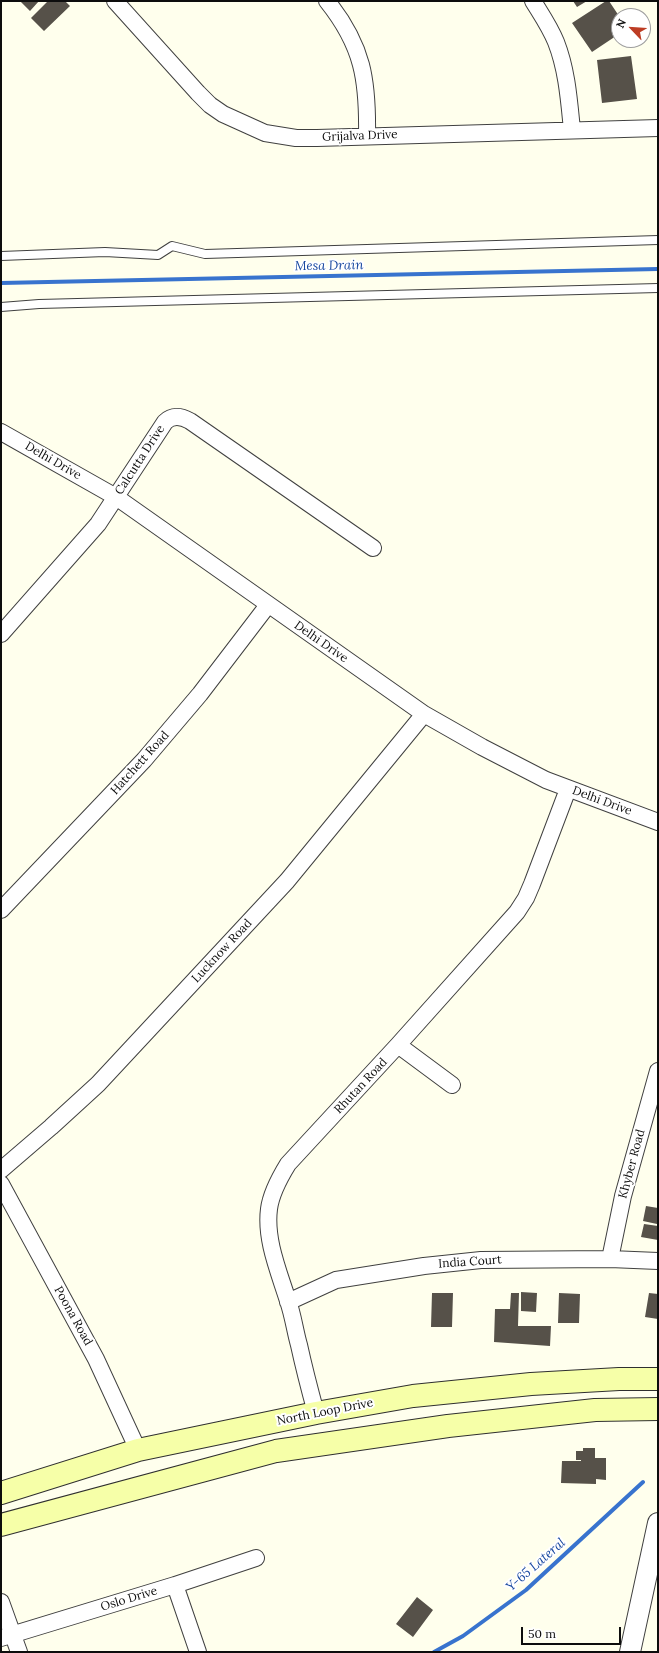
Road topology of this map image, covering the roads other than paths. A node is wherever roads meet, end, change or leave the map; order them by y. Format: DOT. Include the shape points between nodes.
graph roads {
  1 [pos="115,1"];
  2 [pos="327,1"];
  3 [pos="533,1"];
  4 [pos="658,128"];
  5 [pos="572,130"];
  6 [pos="367,136"];
  7 [pos="658,240"];
  8 [pos="1,256"];
  9 [pos="658,288"];
  10 [pos="1,307"];
  11 [pos="1,432"];
  12 [pos="116,498"];
  13 [pos="373,548"];
  14 [pos="268,605"];
  15 [pos="1,634"];
  16 [pos="424,714"];
  17 [pos="568,789"];
  18 [pos="658,822"];
  19 [pos="1,910"];
  20 [pos="398,1045"];
  21 [pos="658,1071"];
  22 [pos="452,1085"];
  23 [pos="1,1170"];
  24 [pos="1,1184"];
  25 [pos="610,1259"];
  26 [pos="658,1261"];
  27 [pos="288,1302"];
  28 [pos="658,1379"];
  29 [pos="658,1409"];
  30 [pos="316,1413"];
  31 [pos="138,1450"];
  32 [pos="1,1493"];
  33 [pos="658,1523"];
  34 [pos="1,1525"];
  35 [pos="256,1558"];
  36 [pos="175,1585"];
  37 [pos="1,1602"];
  38 [pos="7,1636"];
  39 [pos="19,1652"];
  40 [pos="198,1652"];
  41 [pos="630,1652"];
  1 -- 6 [label="street, Grijalva Drive" via="198,93 223,114 265,133 296,138"];
  2 -- 6 [label="street" via="352,39 359,58 366,86"];
  3 -- 5 [label="street" via="556,40 562,59 567,79"];
  4 -- 5 [label="street, Grijalva Drive"];
  5 -- 6 [label="street, Grijalva Drive"];
  7 -- 8 [label="lane" via="205,254 172,246 158,255 105,252"];
  9 -- 10 [label="lane"];
  11 -- 12 [label="street, Delhi Drive"];
  12 -- 13 [label="street, Calcutta Drive" via="164,422 176,416 184,417"];
  12 -- 14 [label="street, Delhi Drive"];
  12 -- 15 [label="street, Calcutta Drive" via="98,524"];
  14 -- 16 [label="street, Delhi Drive"];
  14 -- 19 [label="street, Hatchett Road" via="200,694 144,760"];
  16 -- 17 [label="street, Delhi Drive" via="482,747"];
  16 -- 23 [label="street, Lucknow Road" via="281,887 98,1084"];
  17 -- 18 [label="street, Delhi Drive"];
  17 -- 20 [label="street, Rhutan Road" via="532,884 517,912"];
  20 -- 22 [label="street"];
  20 -- 27 [label="street, Rhutan Road" via="288,1164 282,1174 269,1209 269,1225 275,1262"];
  21 -- 25 [label="street, Khyber Road" via="623,1196"];
  24 -- 31 [label="street, Poona Road" via="96,1359"];
  25 -- 26 [label="street, India Court"];
  25 -- 27 [label="street, India Court" via="481,1260 424,1266 336,1280"];
  27 -- 30 [label="street, Rhutan Road"];
  28 -- 30 [label="main road, North Loop Drive" via="531,1384 413,1396"];
  29 -- 34 [label="main road" via="595,1410 448,1426 276,1451"];
  30 -- 31 [label="main road, North Loop Drive"];
  31 -- 32 [label="main road, North Loop Drive"];
  33 -- 41 [label="street"];
  35 -- 36 [label="street, Oslo Drive"];
  36 -- 38 [label="street, Oslo Drive"];
  36 -- 40 [label="street"];
  37 -- 38 [label="street"];
  38 -- 39 [label="street"];
}
